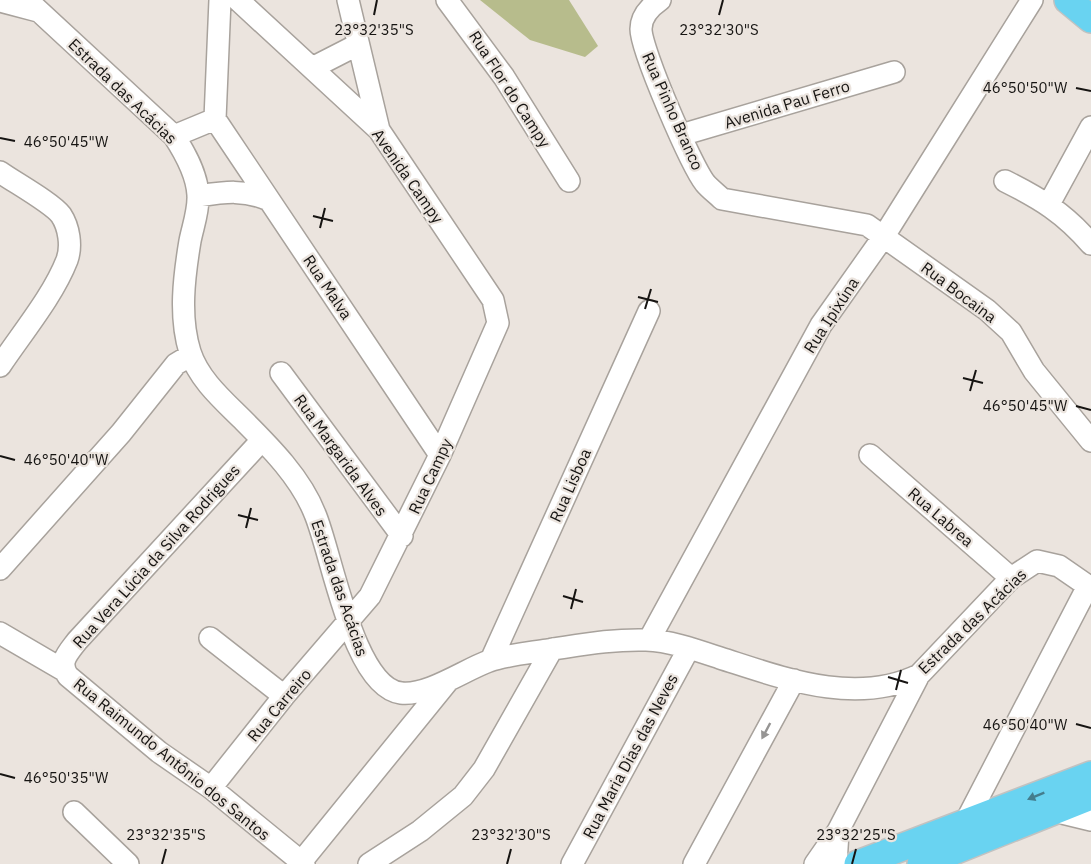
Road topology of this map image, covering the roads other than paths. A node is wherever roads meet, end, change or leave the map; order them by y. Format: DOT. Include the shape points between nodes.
graph roads {
  1 [pos="220,0"];
  2 [pos="238,0"];
  3 [pos="348,0"];
  4 [pos="447,0"];
  5 [pos="660,0"];
  6 [pos="1032,0"];
  7 [pos="1068,0"];
  8 [pos="0,1"];
  9 [pos="32,6"];
  10 [pos="1091,19"];
  11 [pos="357,45"];
  12 [pos="312,68"];
  13 [pos="894,72"];
  14 [pos="215,119"];
  15 [pos="1091,127"];
  16 [pos="379,130"];
  17 [pos="681,135"];
  18 [pos="174,136"];
  19 [pos="0,172"];
  20 [pos="569,181"];
  21 [pos="1005,181"];
  22 [pos="198,196"];
  23 [pos="269,200"];
  24 [pos="1049,204"];
  25 [pos="884,236"];
  26 [pos="1091,244"];
  27 [pos="649,311"];
  28 [pos="498,323"];
  29 [pos="191,355"];
  30 [pos="0,366"];
  31 [pos="281,373"];
  32 [pos="262,440"];
  33 [pos="1091,441"];
  34 [pos="440,455"];
  35 [pos="870,455"];
  36 [pos="402,536"];
  37 [pos="0,568"];
  38 [pos="1011,578"];
  39 [pos="1089,587"];
  40 [pos="349,623"];
  41 [pos="0,633"];
  42 [pos="210,638"];
  43 [pos="649,640"];
  44 [pos="689,648"];
  45 [pos="552,649"];
  46 [pos="491,660"];
  47 [pos="67,674"];
  48 [pos="919,675"];
  49 [pos="448,680"];
  50 [pos="794,680"];
  51 [pos="284,696"];
  52 [pos="1091,775"];
  53 [pos="211,788"];
  54 [pos="1091,796"];
  55 [pos="74,812"];
  56 [pos="1058,812"];
  57 [pos="1091,820"];
  58 [pos="999,822"];
  59 [pos="964,825"];
  60 [pos="838,831"];
  61 [pos="930,862"];
  62 [pos="303,863"];
  63 [pos="128,864"];
  64 [pos="369,864"];
  65 [pos="572,864"];
  66 [pos="694,864"];
  67 [pos="815,864"];
  68 [pos="836,864"];
  69 [pos="858,864"];
  1 -- 14 [label="street"];
  2 -- 12 [label="street, Avenida Campy"];
  3 -- 11 [label="street"];
  4 -- 20 [label="street, Rua Flor do Campy" via="504,77"];
  5 -- 17 [label="street, Rua Pinho Branco" via="643,18 642,39"];
  6 -- 25 [label="street, Rua Ipixúna"];
  7 -- 10 [label="main road"];
  8 -- 9 [label="street"];
  9 -- 18 [label="street, Estrada das Acácias"];
  11 -- 12 [label="street"];
  11 -- 16 [label="street"];
  12 -- 16 [label="street, Avenida Campy"];
  13 -- 17 [label="street, Avenida Pau Ferro"];
  14 -- 18 [label="street"];
  14 -- 23 [label="street, Rua Malva"];
  15 -- 24 [label="street"];
  16 -- 28 [label="street, Avenida Campy" via="493,300"];
  17 -- 25 [label="street, Rua Pinho Branco" via="705,184 722,199 854,221"];
  18 -- 22 [label="street, Estrada das Acácias" via="189,164"];
  19 -- 30 [label="street" via="60,214 70,246 67,260 42,303"];
  21 -- 24 [label="street"];
  22 -- 23 [label="street" via="252,192"];
  22 -- 29 [label="street, Estrada das Acácias" via="183,314"];
  23 -- 34 [label="street, Rua Malva"];
  24 -- 26 [label="street"];
  25 -- 33 [label="street, Rua Bocaina" via="987,310 1011,332 1034,371"];
  25 -- 43 [label="street, Rua Ipixúna" via="821,325"];
  27 -- 46 [label="street, Rua Lisboa"];
  28 -- 34 [label="street, Rua Campy"];
  29 -- 32 [label="street, Estrada das Acácias" via="213,391"];
  29 -- 37 [label="street" via="176,364 121,433"];
  31 -- 36 [label="street, Rua Margarida Alves"];
  32 -- 40 [label="street, Estrada das Acácias" via="296,480 314,509"];
  32 -- 47 [label="street, Rua Vera Lúcia da Silva Rodrigues" via="77,641 64,659"];
  34 -- 36 [label="street, Rua Campy"];
  35 -- 38 [label="street, Rua Labrea"];
  36 -- 40 [label="street, Rua Campy" via="370,596"];
  38 -- 39 [label="street, Estrada das Acácias" via="1037,561 1045,561"];
  38 -- 48 [label="street, Estrada das Acácias"];
  39 -- 59 [label="street"];
  40 -- 49 [label="street, Estrada das Acácias" via="369,669 385,686 402,693"];
  40 -- 51 [label="street, Rua Carreiro"];
  41 -- 47 [label="street, Rua Raimundo Antônio dos Santos"];
  42 -- 51 [label="street"];
  43 -- 44 [label="street, Estrada das Acácias"];
  43 -- 45 [label="street, Estrada das Acácias" via="595,641"];
  44 -- 50 [label="street, Estrada das Acácias"];
  44 -- 65 [label="street, Rua Maria Dias das Neves"];
  45 -- 46 [label="street, Estrada das Acácias"];
  45 -- 64 [label="street" via="484,769 463,796 420,831"];
  46 -- 49 [label="street, Estrada das Acácias"];
  47 -- 53 [label="street, Rua Raimundo Antônio dos Santos" via="159,752"];
  48 -- 50 [label="street, Estrada das Acácias" via="905,682 854,691"];
  48 -- 60 [label="street"];
  49 -- 62 [label="street"];
  50 -- 66 [label="street, one-way"];
  51 -- 53 [label="street, Rua Carreiro"];
  52 -- 58 [label="main road, one-way"];
  53 -- 62 [label="street, Rua Raimundo Antônio dos Santos"];
  54 -- 56 [label="main road"];
  55 -- 63 [label="street"];
  56 -- 57 [label="street"];
  56 -- 58 [label="main road"];
  58 -- 59 [label="main road"];
  58 -- 61 [label="main road"];
  59 -- 69 [label="main road"];
  60 -- 67 [label="street"];
  60 -- 68 [label="street"];
}
